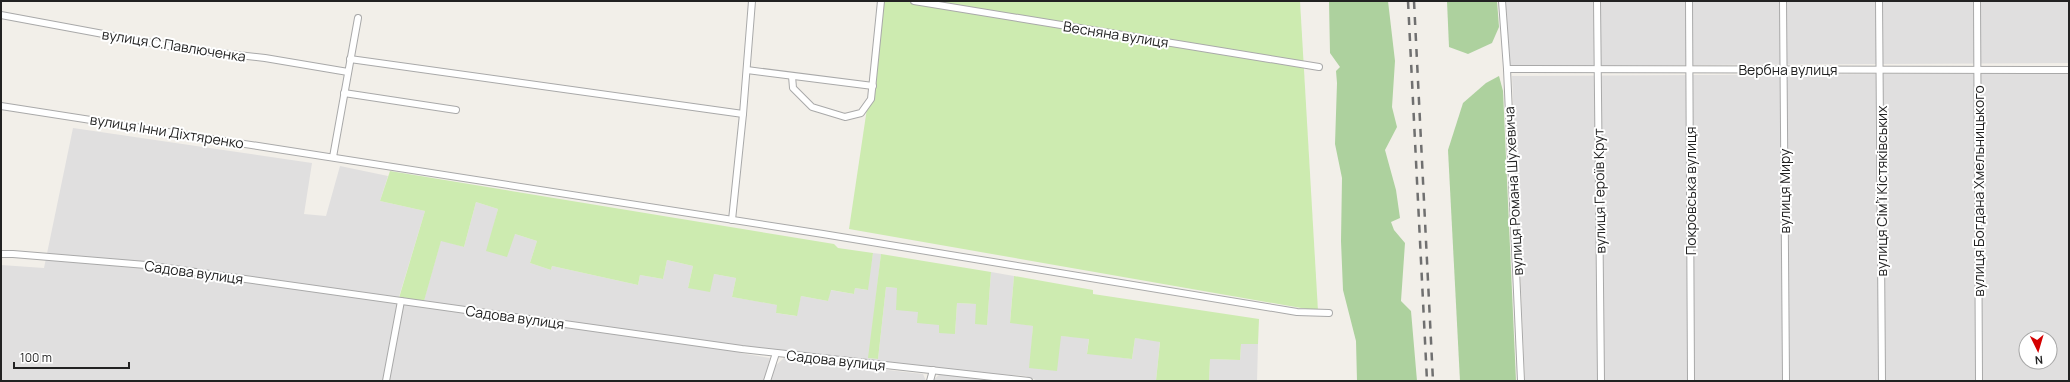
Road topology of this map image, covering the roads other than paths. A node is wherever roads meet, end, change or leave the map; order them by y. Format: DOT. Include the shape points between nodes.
graph roads {
  1 [pos="752,1"];
  2 [pos="881,1"];
  3 [pos="914,1"];
  4 [pos="1502,1"];
  5 [pos="1597,1"];
  6 [pos="1689,1"];
  7 [pos="1783,1"];
  8 [pos="1879,1"];
  9 [pos="1977,1"];
  10 [pos="1,15"];
  11 [pos="358,18"];
  12 [pos="350,59"];
  13 [pos="1319,67"];
  14 [pos="1507,69"];
  15 [pos="1597,69"];
  16 [pos="1689,69"];
  17 [pos="1783,69"];
  18 [pos="1880,69"];
  19 [pos="747,70"];
  20 [pos="1978,70"];
  21 [pos="2069,70"];
  22 [pos="348,72"];
  23 [pos="792,76"];
  24 [pos="873,86"];
  25 [pos="344,93"];
  26 [pos="1,106"];
  27 [pos="456,110"];
  28 [pos="744,114"];
  29 [pos="333,157"];
  30 [pos="732,220"];
  31 [pos="1,254"];
  32 [pos="401,301"];
  33 [pos="1329,313"];
  34 [pos="776,353"];
  35 [pos="933,370"];
  36 [pos="386,381"];
  37 [pos="767,381"];
  38 [pos="930,381"];
  39 [pos="1029,381"];
  40 [pos="1521,381"];
  41 [pos="1601,381"];
  42 [pos="1691,381"];
  43 [pos="1786,381"];
  44 [pos="1882,381"];
  45 [pos="1979,381"];
  1 -- 19 [label="street"];
  2 -- 24 [label="street"];
  3 -- 13 [label="street, Весняна вулиця"];
  4 -- 14 [label="street, вулиця Романа Шухевича"];
  5 -- 15 [label="street, вулиця Героїв Крут"];
  6 -- 16 [label="street, Покровська вулиця"];
  7 -- 17 [label="street, вулиця Миру"];
  8 -- 18 [label="street, вулиця Сімʼї Кістяківських"];
  9 -- 20 [label="street, вулиця Богдана Хмельницького"];
  10 -- 22 [label="street, вулиця С.Павлюченка" via="184,49 265,58"];
  11 -- 12 [label="street"];
  12 -- 22 [label="street"];
  12 -- 28 [label="street"];
  14 -- 15 [label="street, Вербна вулиця"];
  14 -- 40 [label="street, вулиця Романа Шухевича"];
  15 -- 16 [label="street, Вербна вулиця"];
  15 -- 41 [label="street, вулиця Героїв Крут"];
  16 -- 17 [label="street, Вербна вулиця"];
  16 -- 42 [label="street, Покровська вулиця"];
  17 -- 18 [label="street, Вербна вулиця"];
  17 -- 43 [label="street, вулиця Миру"];
  18 -- 20 [label="street, Вербна вулиця"];
  18 -- 44 [label="street, вулиця Сімʼї Кістяківських"];
  19 -- 23 [label="street"];
  19 -- 28 [label="street"];
  20 -- 21 [label="street, Вербна вулиця"];
  20 -- 45 [label="street, вулиця Богдана Хмельницького"];
  22 -- 25 [label="street"];
  23 -- 24 [label="street"];
  23 -- 24 [label="street" via="793,88 812,107 845,118 860,113 871,99"];
  25 -- 27 [label="street"];
  25 -- 29 [label="street"];
  26 -- 29 [label="street, вулиця Інни Діхтяренко"];
  28 -- 30 [label="street"];
  29 -- 30 [label="street, вулиця Інни Діхтяренко"];
  30 -- 33 [label="street, вулиця Інни Діхтяренко" via="1297,312"];
  31 -- 32 [label="street, Садова вулиця" via="146,265"];
  32 -- 34 [label="street, Садова вулиця"];
  32 -- 36 [label="street"];
  34 -- 35 [label="street, Садова вулиця"];
  34 -- 37 [label="street"];
  35 -- 38 [label="street"];
  35 -- 39 [label="street, Садова вулиця"];
}
